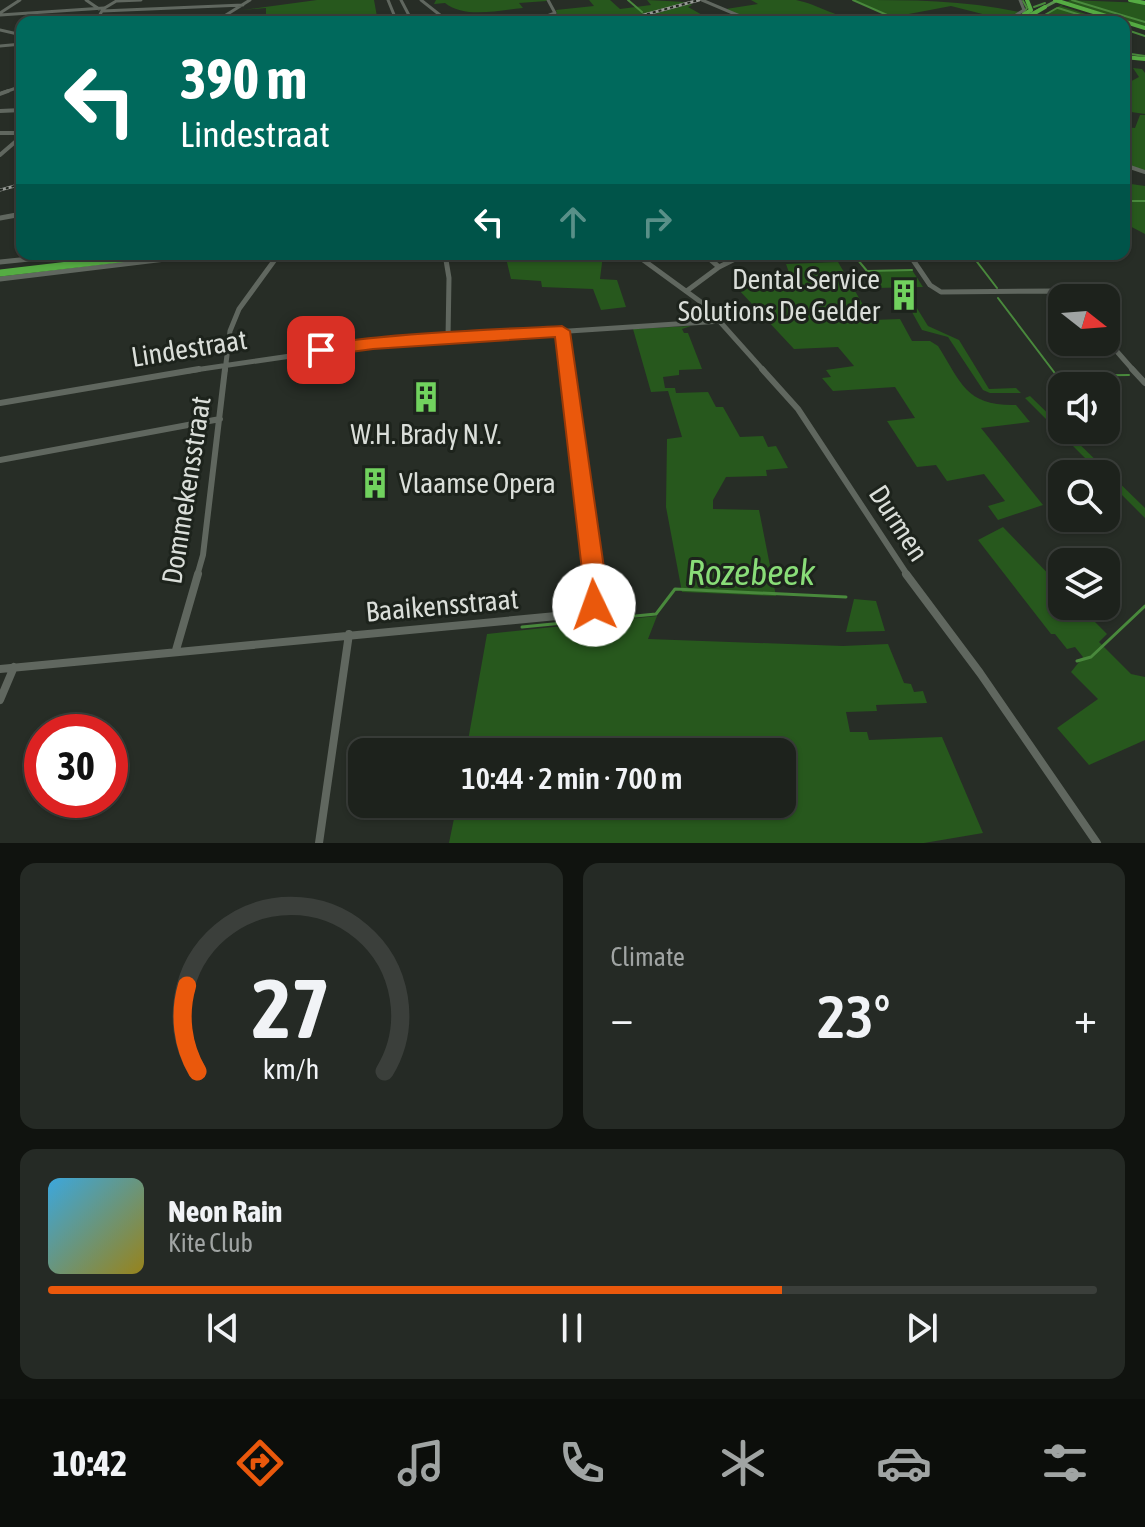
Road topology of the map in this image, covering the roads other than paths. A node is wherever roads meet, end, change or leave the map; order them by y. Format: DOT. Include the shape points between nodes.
graph roads {
  1 [pos="20,0"];
  2 [pos="86,0"];
  3 [pos="141,0"];
  4 [pos="421,0"];
  5 [pos="548,0"];
  6 [pos="702,0"];
  7 [pos="1020,0"];
  8 [pos="1047,0"];
  9 [pos="1056,0"];
  10 [pos="1131,0"];
  11 [pos="117,1"];
  12 [pos="128,1"];
  13 [pos="1143,1"];
  14 [pos="402,2"];
  15 [pos="408,2"];
  16 [pos="1066,2"];
  17 [pos="245,4"];
  18 [pos="235,6"];
  19 [pos="1045,7"];
  20 [pos="101,9"];
  21 [pos="0,14"];
  22 [pos="1039,14"];
  23 [pos="20,15"];
  24 [pos="98,16"];
  25 [pos="223,16"];
  26 [pos="441,16"];
  27 [pos="547,16"];
  28 [pos="740,16"];
  29 [pos="1015,16"];
  30 [pos="1031,16"];
  31 [pos="1034,16"];
  32 [pos="1102,16"];
  33 [pos="1105,16"];
  34 [pos="16,140"];
  35 [pos="0,155"];
  36 [pos="86,260"];
  37 [pos="111,260"];
  38 [pos="142,260"];
  39 [pos="275,260"];
  40 [pos="446,260"];
  41 [pos="644,260"];
  42 [pos="711,260"];
  43 [pos="733,260"];
  44 [pos="913,260"];
  45 [pos="719,267"];
  46 [pos="0,273"];
  47 [pos="688,290"];
  48 [pos="1048,291"];
  49 [pos="722,321"];
  50 [pos="562,331"];
  51 [pos="448,338"];
  52 [pos="1120,355"];
  53 [pos="226,364"];
  54 [pos="1145,383"];
  55 [pos="0,403"];
  56 [pos="220,419"];
  57 [pos="0,460"];
  58 [pos="349,634"];
  59 [pos="176,650"];
  60 [pos="14,667"];
  61 [pos="0,669"];
  62 [pos="0,700"];
  63 [pos="319,843"];
  64 [pos="1097,843"];
  1 -- 21 [label="street"];
  2 -- 20 [label="street"];
  3 -- 12 [label="street"];
  4 -- 26 [label="street"];
  5 -- 27 [label="street" via="555,13"];
  6 -- 28 [label="street"];
  7 -- 29 [label="street" via="1024,11"];
  8 -- 16 [label="highway"];
  9 -- 16 [label="highway"];
  9 -- 19 [label="main road"];
  10 -- 13 [label="highway"];
  11 -- 12 [label="street"];
  11 -- 20 [label="street"];
  14 -- 15 [label="street"];
  16 -- 22 [label="main road"];
  16 -- 32 [label="highway"];
  16 -- 33 [label="highway"];
  17 -- 18 [label="street"];
  18 -- 20 [label="street"];
  18 -- 25 [label="street"];
  19 -- 30 [label="highway"];
  20 -- 23 [label="street"];
  20 -- 24 [label="street"];
  21 -- 23 [label="street"];
  22 -- 31 [label="highway"];
  34 -- 35 [label="street"];
  36 -- 46 [label="highway"];
  37 -- 46 [label="highway"];
  38 -- 46 [label="street"];
  39 -- 53 [label="street, Dommekensstraat" via="234,318"];
  40 -- 51 [label="street"];
  41 -- 47 [label="street, Durmen"];
  42 -- 45 [label="street"];
  43 -- 45 [label="street"];
  44 -- 48 [label="street" via="941,292"];
  45 -- 47 [label="street"];
  47 -- 49 [label="street, Durmen"];
  49 -- 50 [label="street, Lindestraat"];
  49 -- 64 [label="street, Durmen" via="813,428 892,554"];
  50 -- 51 [label="street, Lindestraat"];
  50 -- 58 [label="street, Baaikensstraat" via="594,605 578,615"];
  51 -- 53 [label="street, Lindestraat"];
  52 -- 54 [label="street"];
  53 -- 55 [label="street, Lindestraat"];
  53 -- 56 [label="street, Dommekensstraat"];
  56 -- 57 [label="street"];
  56 -- 59 [label="street, Dommekensstraat" via="203,555"];
  58 -- 59 [label="street, Baaikensstraat"];
  58 -- 63 [label="street, Baaikensstraat"];
  59 -- 60 [label="street, Baaikensstraat"];
  60 -- 61 [label="street, Baaikensstraat"];
  60 -- 62 [label="street"];
}
